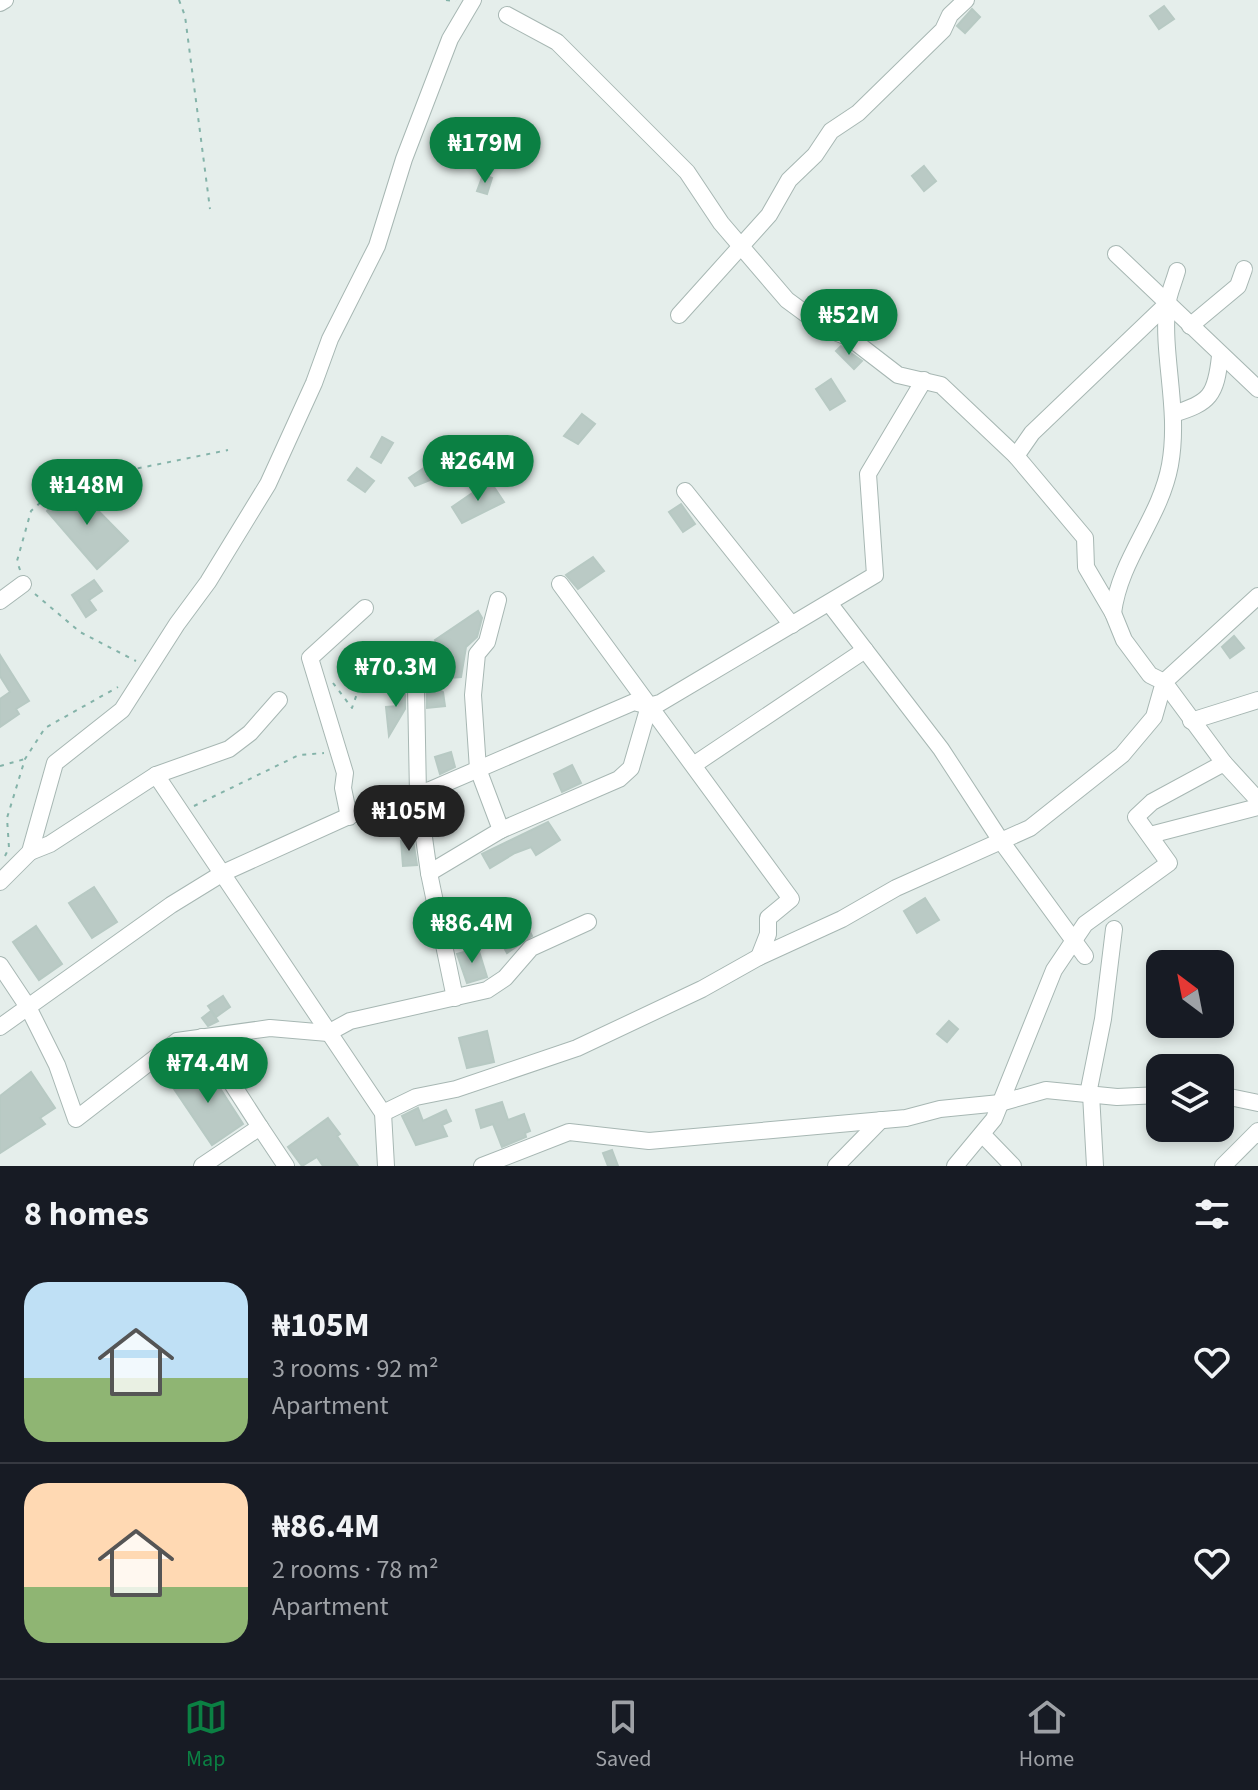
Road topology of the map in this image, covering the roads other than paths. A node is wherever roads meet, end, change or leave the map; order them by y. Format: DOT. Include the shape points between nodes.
graph roads {
  1 [pos="473,0"];
  2 [pos="966,0"];
  3 [pos="507,15"];
  4 [pos="739,247"];
  5 [pos="1116,254"];
  6 [pos="1244,269"];
  7 [pos="1177,271"];
  8 [pos="1167,304"];
  9 [pos="679,315"];
  10 [pos="1190,326"];
  11 [pos="1220,356"];
  12 [pos="924,380"];
  13 [pos="1258,389"];
  14 [pos="1173,414"];
  15 [pos="1016,456"];
  16 [pos="685,491"];
  17 [pos="23,584"];
  18 [pos="560,584"];
  19 [pos="1258,596"];
  20 [pos="498,600"];
  21 [pos="0,601"];
  22 [pos="829,603"];
  23 [pos="365,608"];
  24 [pos="1113,613"];
  25 [pos="792,625"];
  26 [pos="865,650"];
  27 [pos="1164,682"];
  28 [pos="416,687"];
  29 [pos="279,700"];
  30 [pos="1258,700"];
  31 [pos="649,706"];
  32 [pos="1191,721"];
  33 [pos="1224,763"];
  34 [pos="695,764"];
  35 [pos="478,769"];
  36 [pos="156,775"];
  37 [pos="1255,790"];
  38 [pos="418,795"];
  39 [pos="1258,807"];
  40 [pos="349,817"];
  41 [pos="501,830"];
  42 [pos="1150,835"];
  43 [pos="1001,841"];
  44 [pos="30,852"];
  45 [pos="223,873"];
  46 [pos="429,873"];
  47 [pos="0,882"];
  48 [pos="588,922"];
  49 [pos="1114,929"];
  50 [pos="1085,956"];
  51 [pos="759,957"];
  52 [pos="0,965"];
  53 [pos="455,998"];
  54 [pos="28,1007"];
  55 [pos="0,1027"];
  56 [pos="328,1033"];
  57 [pos="202,1037"];
  58 [pos="1089,1094"];
  59 [pos="1146,1095"];
  60 [pos="1234,1098"];
  61 [pos="1000,1103"];
  62 [pos="1258,1103"];
  63 [pos="383,1113"];
  64 [pos="881,1120"];
  65 [pos="260,1127"];
  66 [pos="1258,1131"];
  67 [pos="983,1135"];
  68 [pos="202,1166"];
  69 [pos="286,1166"];
  70 [pos="386,1166"];
  71 [pos="482,1166"];
  72 [pos="836,1166"];
  73 [pos="955,1166"];
  74 [pos="1013,1166"];
  75 [pos="1095,1166"];
  76 [pos="1223,1166"];
  1 -- 44 [label="street" via="445,52 377,246 330,339 268,484 122,710 55,763"];
  2 -- 4 [label="street" via="943,30 858,113 831,131"];
  3 -- 4 [label="street" via="557,42 687,172"];
  4 -- 9 [label="street"];
  4 -- 12 [label="street" via="787,300 812,319 850,338 898,375"];
  5 -- 8 [label="street"];
  6 -- 10 [label="street" via="1238,286"];
  7 -- 8 [label="street"];
  8 -- 10 [label="street"];
  8 -- 14 [label="street"];
  8 -- 15 [label="street" via="1032,433"];
  10 -- 11 [label="street"];
  11 -- 13 [label="street"];
  11 -- 14 [label="street" via="1217,384 1202,405"];
  12 -- 15 [label="street" via="941,385"];
  12 -- 22 [label="street" via="868,474 875,575"];
  14 -- 24 [label="street" via="1165,487 1116,587"];
  15 -- 24 [label="street" via="1085,538 1086,567"];
  16 -- 25 [label="street"];
  17 -- 21 [label="street"];
  18 -- 31 [label="street"];
  19 -- 27 [label="street"];
  20 -- 35 [label="street" via="487,642 477,654 473,695"];
  22 -- 25 [label="street"];
  22 -- 26 [label="street"];
  23 -- 40 [label="street" via="310,658 345,773"];
  24 -- 27 [label="street" via="1124,640 1150,675"];
  25 -- 31 [label="street"];
  26 -- 34 [label="street"];
  26 -- 43 [label="street" via="941,749"];
  27 -- 32 [label="street"];
  27 -- 43 [label="street" via="1154,717 1122,755 1030,828"];
  28 -- 38 [label="street"];
  29 -- 36 [label="street" via="229,749"];
  30 -- 32 [label="street"];
  31 -- 34 [label="street"];
  31 -- 35 [label="street" via="634,702"];
  31 -- 41 [label="street" via="631,768 619,779"];
  32 -- 33 [label="street"];
  33 -- 37 [label="street"];
  33 -- 42 [label="street" via="1152,802 1136,817"];
  34 -- 51 [label="street" via="791,899 768,918"];
  35 -- 38 [label="street"];
  35 -- 41 [label="street"];
  36 -- 44 [label="street"];
  36 -- 45 [label="street"];
  38 -- 40 [label="street"];
  38 -- 46 [label="street"];
  39 -- 42 [label="street"];
  40 -- 45 [label="street"];
  41 -- 46 [label="street"];
  42 -- 61 [label="street" via="1169,863 1085,924 1054,970"];
  43 -- 50 [label="street"];
  43 -- 51 [label="street"];
  44 -- 47 [label="street"];
  45 -- 54 [label="street"];
  45 -- 56 [label="street"];
  46 -- 53 [label="street"];
  48 -- 53 [label="street" via="531,948 487,990"];
  49 -- 58 [label="street"];
  51 -- 63 [label="street" via="577,1048 416,1097"];
  52 -- 54 [label="street"];
  53 -- 56 [label="street" via="350,1021"];
  54 -- 55 [label="street"];
  54 -- 57 [label="street" via="76,1119 177,1041"];
  56 -- 57 [label="street" via="270,1028"];
  56 -- 63 [label="street"];
  57 -- 65 [label="street"];
  58 -- 59 [label="street"];
  58 -- 61 [label="street" via="1046,1090"];
  58 -- 75 [label="street"];
  60 -- 62 [label="street"];
  61 -- 64 [label="street"];
  61 -- 67 [label="street"];
  63 -- 70 [label="street"];
  64 -- 71 [label="street" via="649,1141 569,1132"];
  64 -- 72 [label="street"];
  65 -- 68 [label="street"];
  65 -- 69 [label="street"];
  66 -- 76 [label="street"];
  67 -- 73 [label="street"];
  67 -- 74 [label="street"];
}
